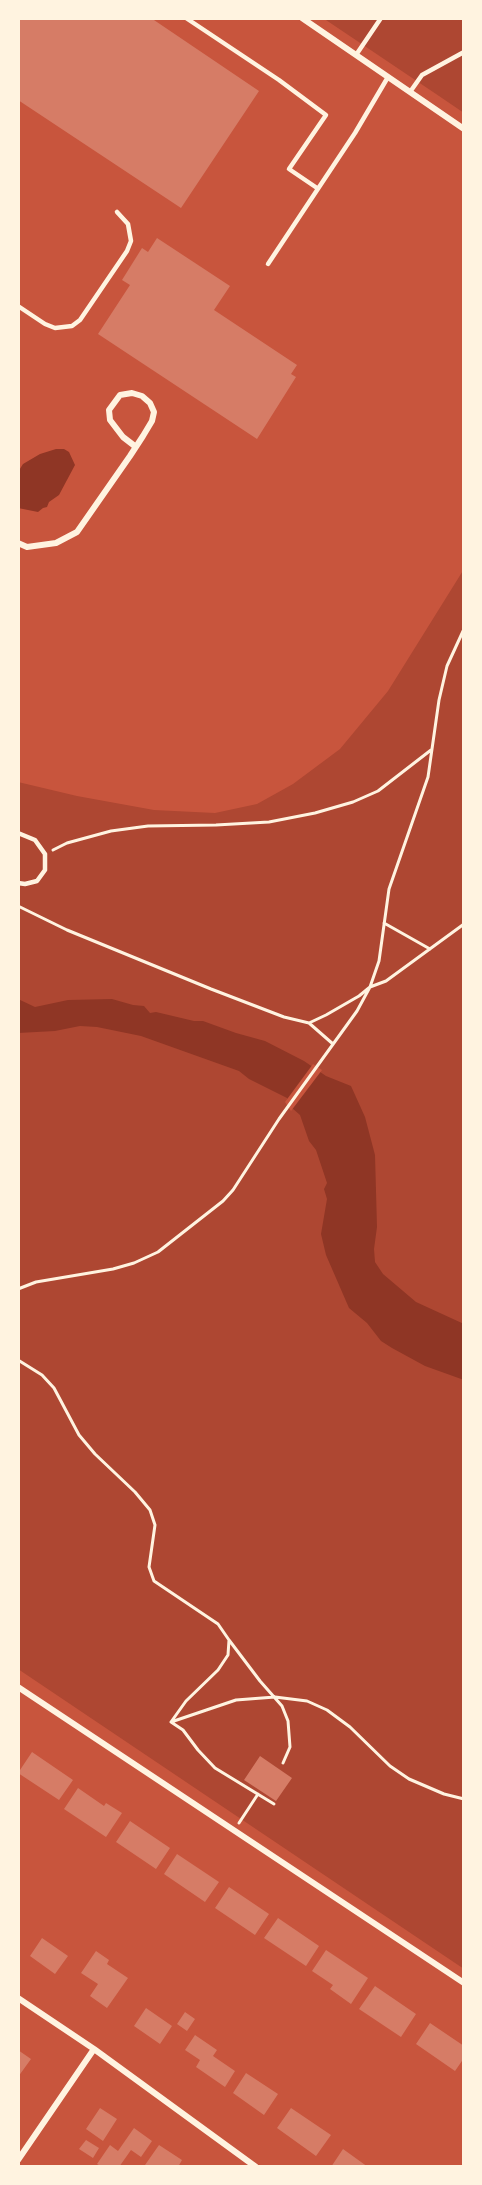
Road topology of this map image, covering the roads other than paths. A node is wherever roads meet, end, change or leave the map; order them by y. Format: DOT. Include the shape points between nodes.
graph roads {
  1 [pos="186,18"];
  2 [pos="302,18"];
  3 [pos="381,18"];
  4 [pos="464,52"];
  5 [pos="356,55"];
  6 [pos="388,77"];
  7 [pos="410,92"];
  8 [pos="464,129"];
  9 [pos="318,188"];
  10 [pos="117,212"];
  11 [pos="268,264"];
  12 [pos="18,306"];
  13 [pos="136,447"];
  14 [pos="18,543"];
  15 [pos="18,833"];
  16 [pos="18,883"];
  17 [pos="18,1687"];
  18 [pos="464,1983"];
  19 [pos="18,1998"];
  20 [pos="94,2049"];
  21 [pos="18,2160"];
  22 [pos="256,2167"];
  1 -- 9 [label="lane" via="326,114 289,169"];
  2 -- 5 [label="street"];
  3 -- 5 [label="lane"];
  4 -- 7 [label="lane" via="422,75"];
  5 -- 6 [label="street"];
  6 -- 7 [label="street"];
  6 -- 9 [label="lane"];
  7 -- 8 [label="street"];
  9 -- 11 [label="lane"];
  10 -- 12 [label="lane" via="128,224 131,241 80,320 72,326 55,328"];
  13 -- 13 [label="street" via="154,412 142,396 120,395 109,410 110,420"];
  13 -- 14 [label="street" via="77,532 56,543 27,547"];
  15 -- 16 [label="lane" via="35,840 45,854 45,870 37,881"];
  17 -- 18 [label="street"];
  19 -- 20 [label="street"];
  20 -- 21 [label="street"];
  20 -- 22 [label="street"];
}
